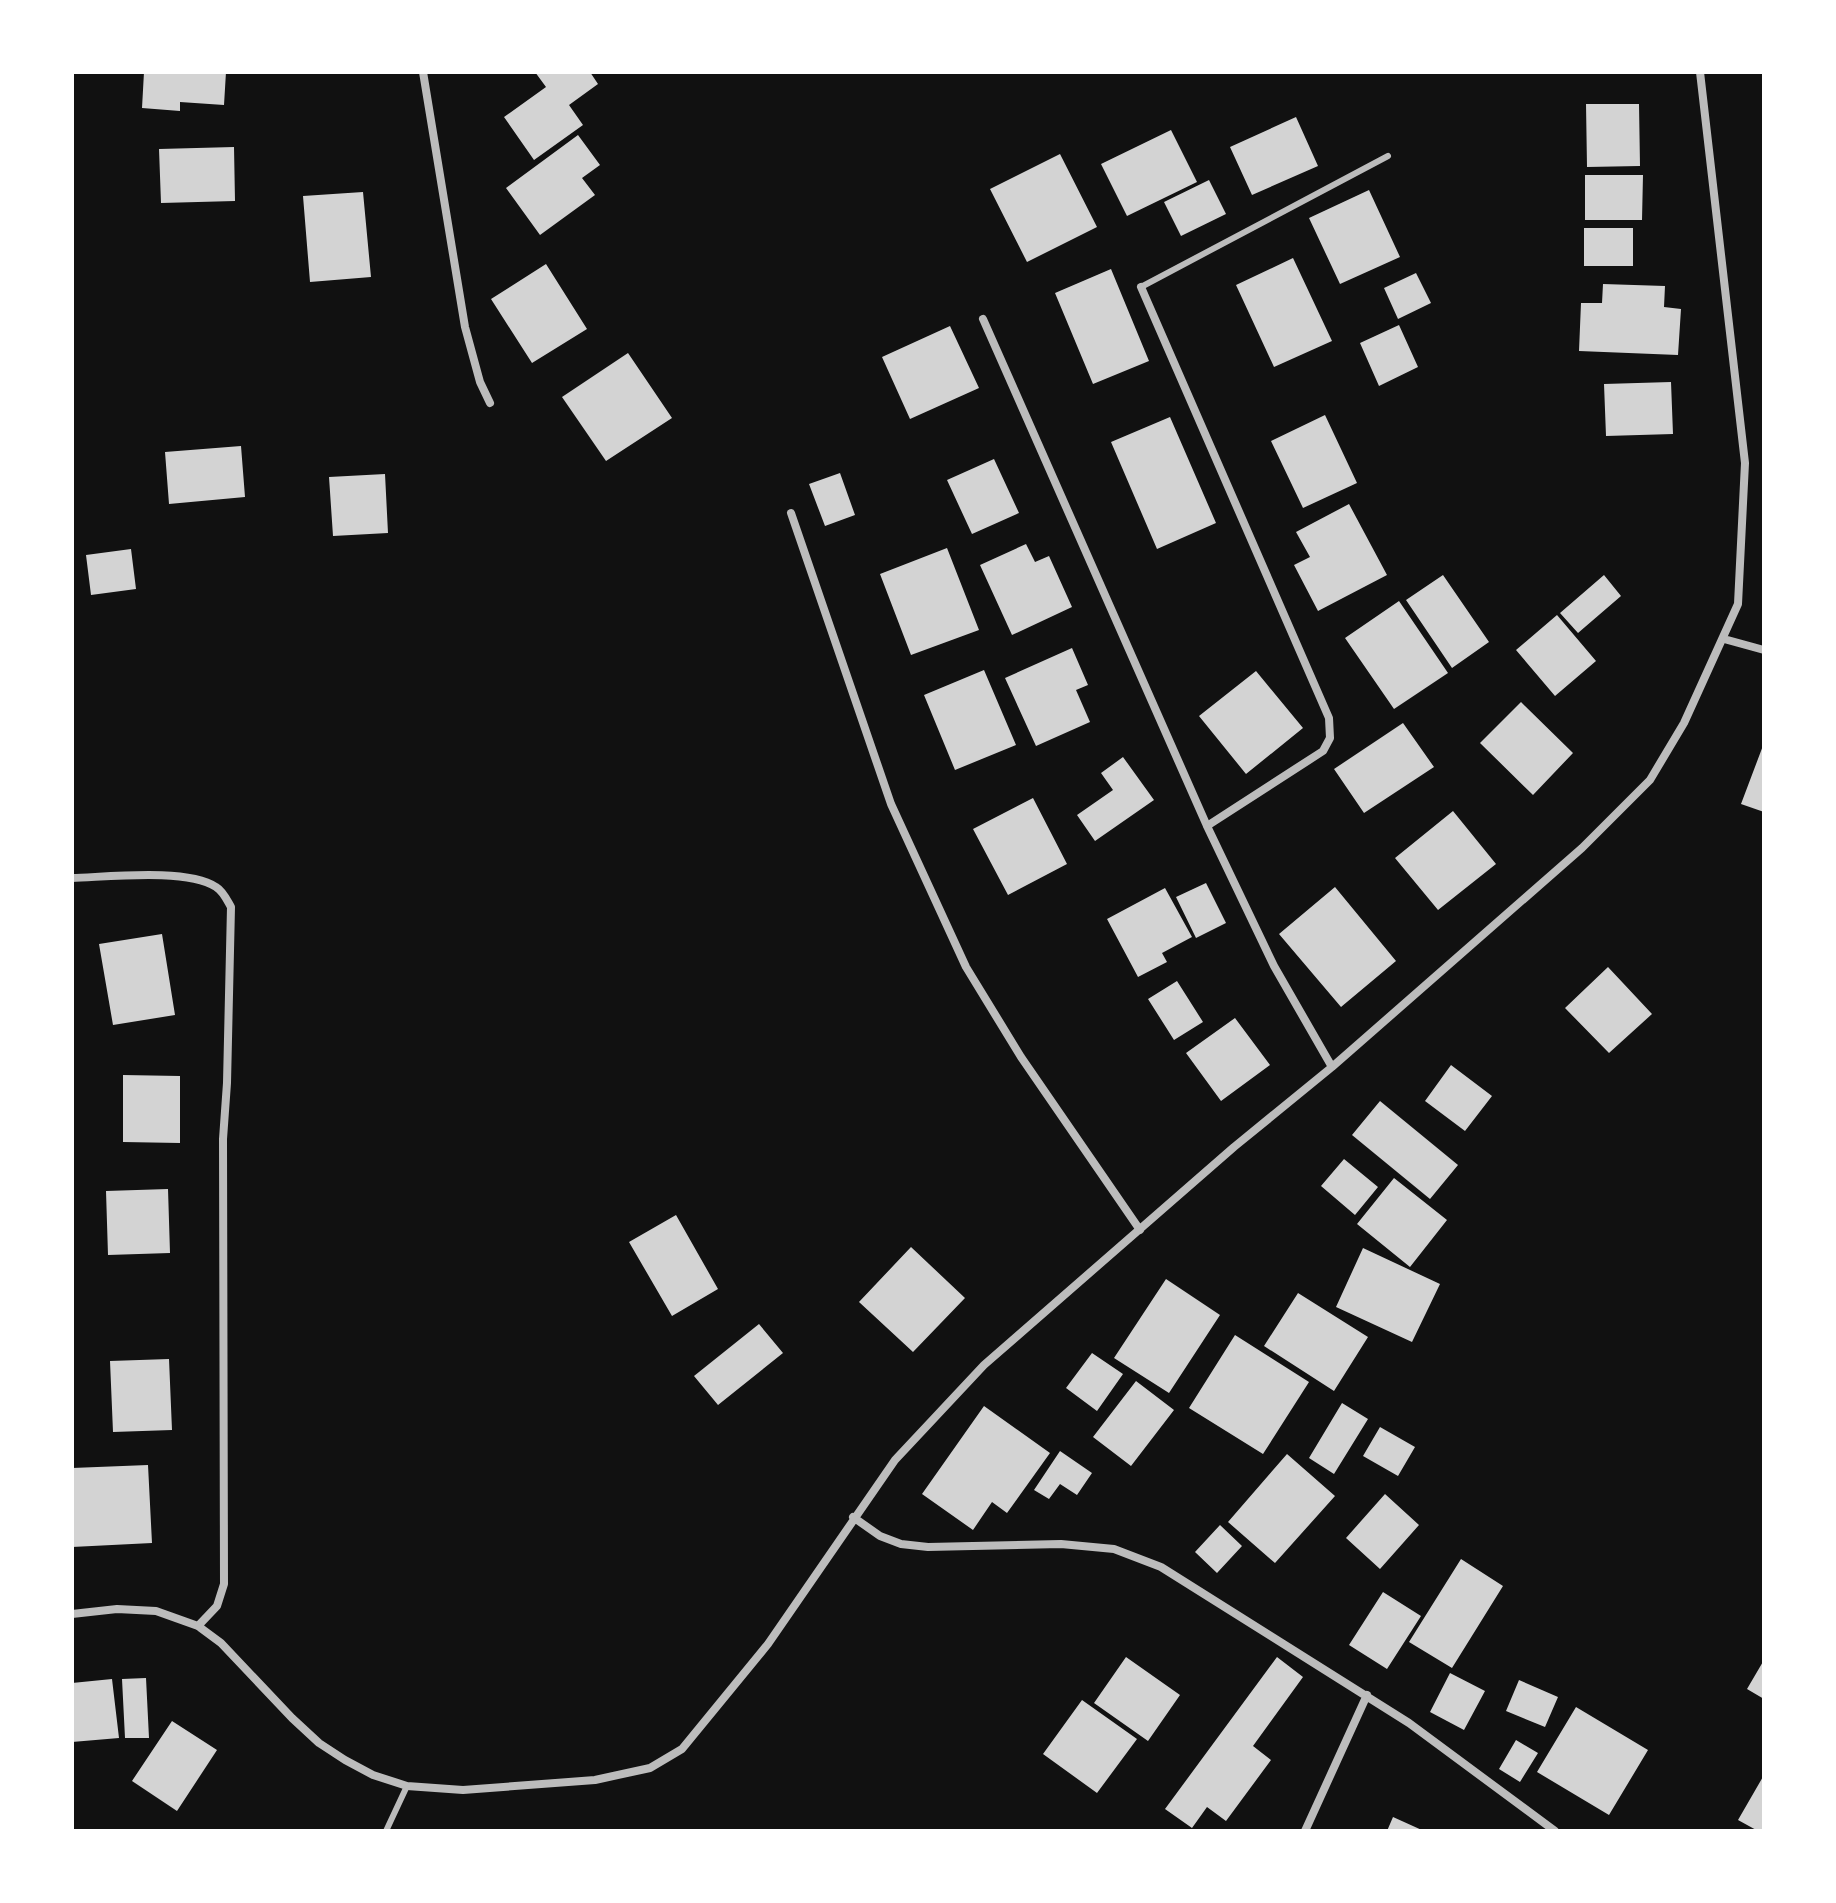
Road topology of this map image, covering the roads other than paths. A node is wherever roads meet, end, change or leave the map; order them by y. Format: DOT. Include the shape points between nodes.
graph roads {
  1 [pos="423,72"];
  2 [pos="1700,72"];
  3 [pos="1388,156"];
  4 [pos="1141,287"];
  5 [pos="983,319"];
  6 [pos="490,403"];
  7 [pos="791,513"];
  8 [pos="1724,639"];
  9 [pos="1764,650"];
  10 [pos="1207,826"];
  11 [pos="72,878"];
  12 [pos="1332,1067"];
  13 [pos="1140,1230"];
  14 [pos="853,1517"];
  15 [pos="72,1614"];
  16 [pos="198,1626"];
  17 [pos="1367,1695"];
  18 [pos="407,1786"];
  19 [pos="386,1831"];
  20 [pos="1305,1831"];
  21 [pos="1555,1831"];
  1 -- 6 [label="street" via="465,327"];
  2 -- 8 [label="street" via="1745,463 1738,604"];
  3 -- 4 [label="lane"];
  4 -- 10 [label="street" via="1329,718 1330,738 1323,751"];
  5 -- 10 [label="street"];
  7 -- 13 [label="street" via="891,804 966,967"];
  8 -- 9 [label="street"];
  8 -- 12 [label="street" via="1650,780 1588,842"];
  10 -- 12 [label="street" via="1274,966"];
  11 -- 16 [label="street" via="176,876 219,888 231,907 223,1139 224,1584 217,1606"];
  12 -- 13 [label="street"];
  13 -- 14 [label="street" via="975,1374 895,1460"];
  14 -- 17 [label="street" via="901,1544 1114,1549 1161,1567"];
  14 -- 18 [label="street" via="744,1674 682,1749 667,1759 624,1776 595,1780 463,1790"];
  15 -- 16 [label="street" via="156,1611"];
  16 -- 18 [label="street" via="319,1743 359,1768"];
  17 -- 20 [label="street"];
  17 -- 21 [label="street"];
  18 -- 19 [label="lane"];
}
